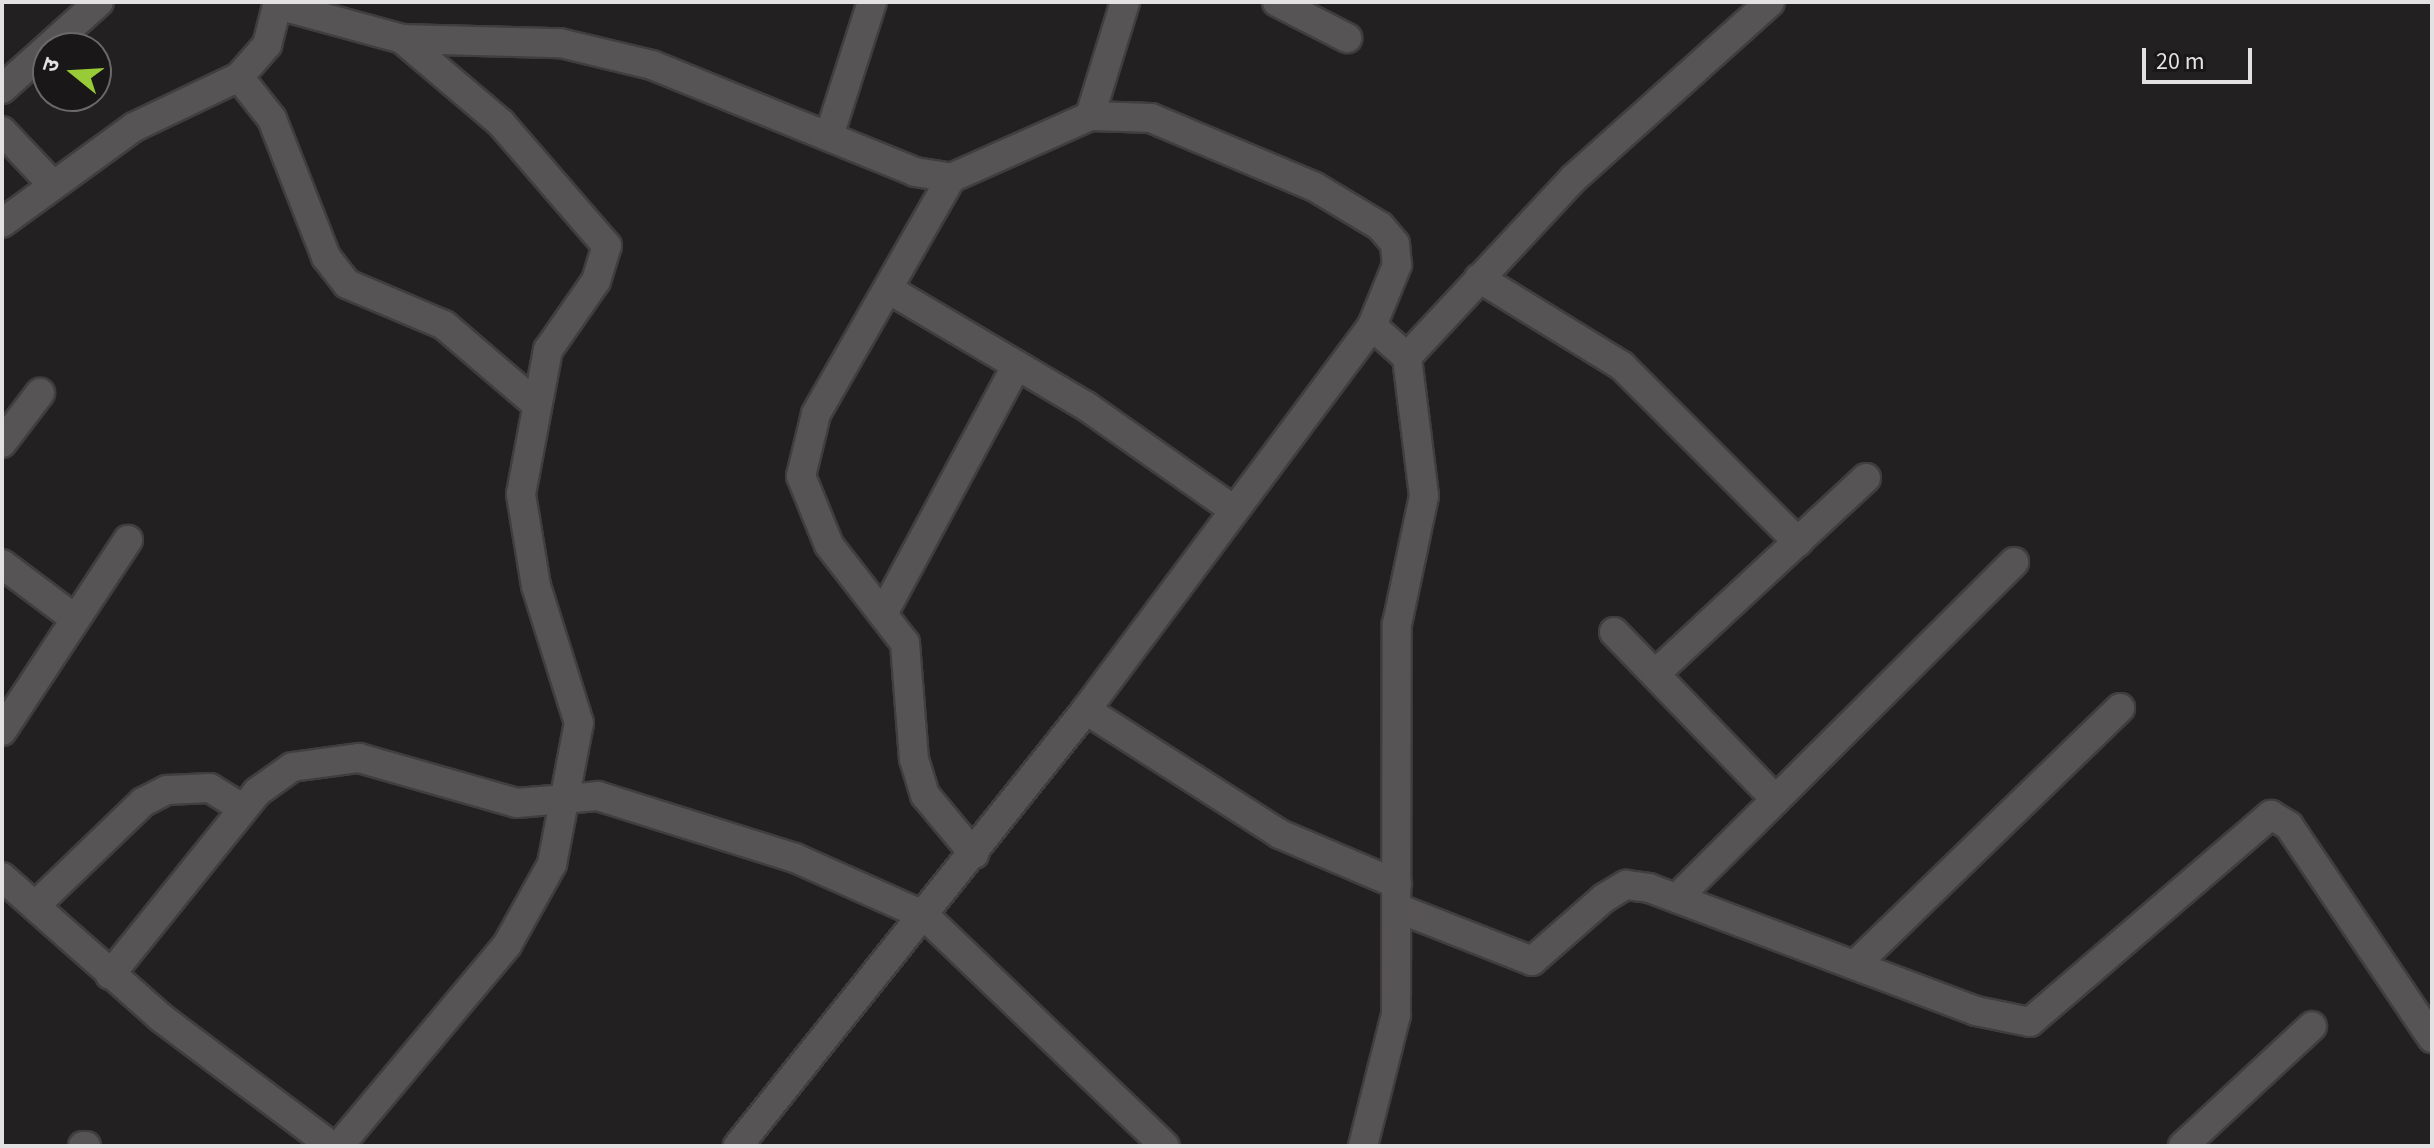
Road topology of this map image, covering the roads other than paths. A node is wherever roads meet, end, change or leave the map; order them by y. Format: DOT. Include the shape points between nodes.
graph roads {
  1 [pos="99,2"];
  2 [pos="872,2"];
  3 [pos="1125,2"];
  4 [pos="1277,2"];
  5 [pos="1770,2"];
  6 [pos="278,3"];
  7 [pos="1347,38"];
  8 [pos="402,39"];
  9 [pos="239,77"];
  10 [pos="2,89"];
  11 [pos="1090,116"];
  12 [pos="2,131"];
  13 [pos="829,136"];
  14 [pos="951,178"];
  15 [pos="53,185"];
  16 [pos="2,223"];
  17 [pos="1479,278"];
  18 [pos="888,289"];
  19 [pos="1372,326"];
  20 [pos="1407,357"];
  21 [pos="1017,365"];
  22 [pos="40,393"];
  23 [pos="535,403"];
  24 [pos="2,443"];
  25 [pos="1866,478"];
  26 [pos="1234,510"];
  27 [pos="128,540"];
  28 [pos="1798,542"];
  29 [pos="2014,562"];
  30 [pos="2,564"];
  31 [pos="885,610"];
  32 [pos="74,618"];
  33 [pos="1614,632"];
  34 [pos="1655,674"];
  35 [pos="2120,708"];
  36 [pos="1086,710"];
  37 [pos="2,731"];
  38 [pos="564,798"];
  39 [pos="1776,800"];
  40 [pos="243,809"];
  41 [pos="974,854"];
  42 [pos="2,877"];
  43 [pos="1397,896"];
  44 [pos="1677,898"];
  45 [pos="37,904"];
  46 [pos="925,916"];
  47 [pos="1858,962"];
  48 [pos="110,975"];
  49 [pos="2312,1026"];
  50 [pos="2432,1038"];
  51 [pos="332,1146"];
  52 [pos="339,1146"];
  53 [pos="738,1146"];
  54 [pos="1165,1146"];
  55 [pos="1363,1146"];
  56 [pos="2183,1146"];
  1 -- 10 [label="street"];
  2 -- 13 [label="street"];
  3 -- 11 [label="street"];
  4 -- 7 [label="street"];
  5 -- 17 [label="street" via="1606,148"];
  6 -- 8 [label="street"];
  6 -- 9 [label="street" via="267,45"];
  8 -- 13 [label="street" via="560,43 652,65"];
  8 -- 23 [label="street" via="501,123 607,246 596,281 548,350"];
  9 -- 15 [label="street" via="134,127"];
  9 -- 23 [label="street" via="272,119 326,257 347,284 444,325"];
  11 -- 14 [label="street"];
  11 -- 19 [label="street" via="1174,127 1315,187 1380,226 1395,244 1397,265"];
  12 -- 15 [label="street"];
  13 -- 14 [label="street" via="915,172"];
  14 -- 18 [label="street"];
  15 -- 16 [label="street"];
  17 -- 20 [label="street"];
  17 -- 28 [label="street" via="1622,366"];
  18 -- 21 [label="street"];
  18 -- 31 [label="street" via="816,414 801,476 829,545"];
  19 -- 20 [label="street"];
  19 -- 26 [label="street"];
  20 -- 43 [label="street" via="1424,496 1397,624"];
  21 -- 26 [label="street" via="1158,451"];
  21 -- 31 [label="street"];
  22 -- 24 [label="street"];
  23 -- 38 [label="street" via="521,494 536,586 579,723"];
  25 -- 28 [label="street"];
  26 -- 36 [label="street"];
  27 -- 32 [label="street"];
  28 -- 34 [label="street"];
  29 -- 39 [label="street"];
  30 -- 32 [label="street"];
  31 -- 41 [label="street" via="911,668 914,759 925,795"];
  32 -- 37 [label="street"];
  33 -- 34 [label="street"];
  34 -- 39 [label="street"];
  35 -- 47 [label="street"];
  36 -- 41 [label="street"];
  36 -- 43 [label="street" via="1280,834"];
  38 -- 40 [label="street" via="517,803 400,766 325,759 292,767"];
  38 -- 46 [label="street" via="598,796 795,858"];
  38 -- 52 [label="street" via="540,894 450,1020"];
  39 -- 44 [label="street"];
  40 -- 45 [label="street" via="210,788 167,790 143,802"];
  40 -- 48 [label="street"];
  41 -- 46 [label="street"];
  42 -- 45 [label="street"];
  43 -- 44 [label="street" via="1532,961 1626,885"];
  43 -- 55 [label="street" via="1396,1015"];
  44 -- 47 [label="street"];
  45 -- 48 [label="street"];
  46 -- 53 [label="street"];
  46 -- 54 [label="street"];
  47 -- 50 [label="street" via="1976,1011 2030,1022 2260,819 2271,815 2289,826"];
  48 -- 51 [label="street"];
  49 -- 56 [label="street"];
}
